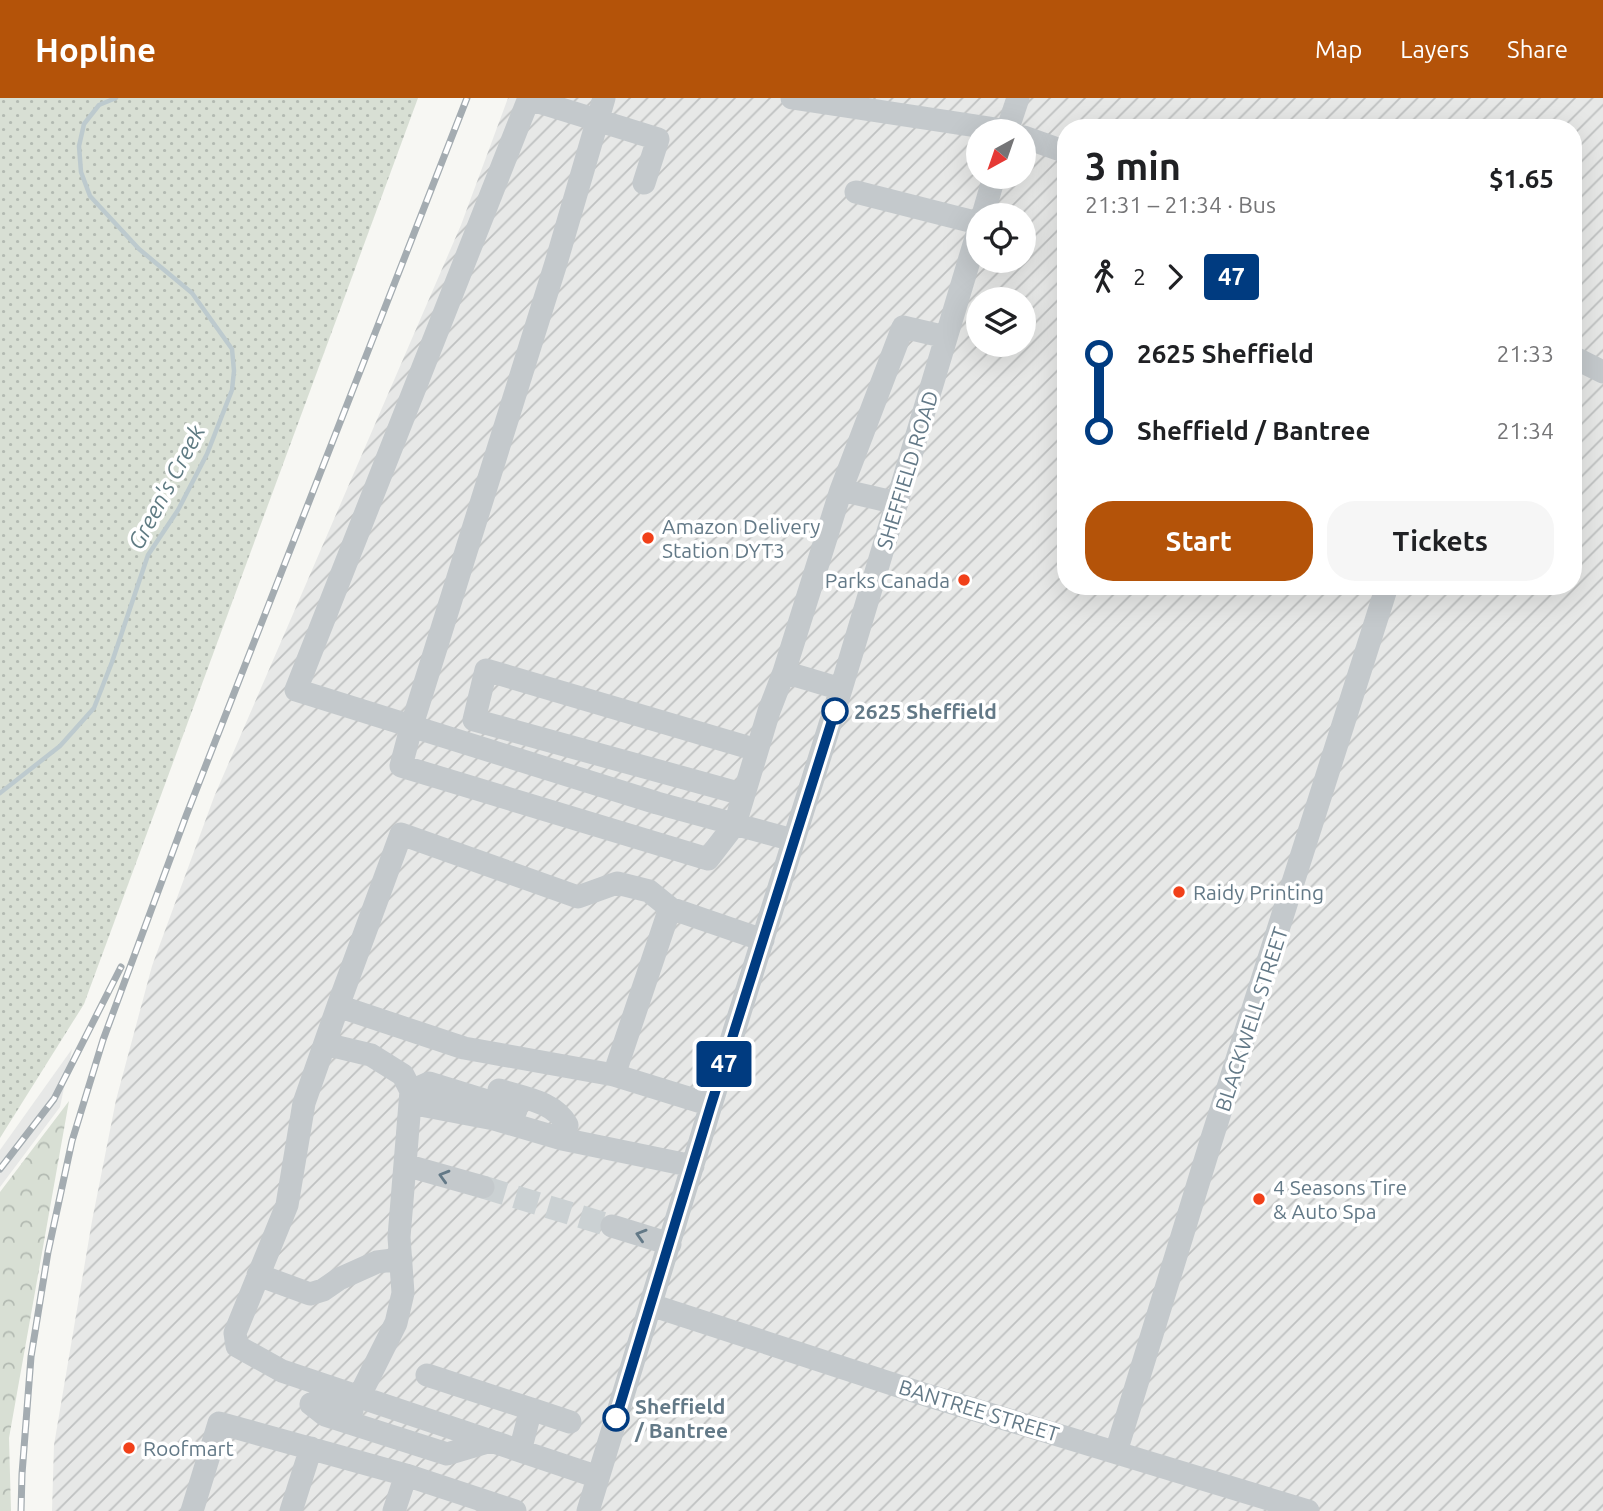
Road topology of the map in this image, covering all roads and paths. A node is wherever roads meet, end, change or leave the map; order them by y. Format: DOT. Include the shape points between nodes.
graph roads {
  1 [pos="529,98"];
  2 [pos="604,98"];
  3 [pos="792,98"];
  4 [pos="1017,98"];
  5 [pos="1011,119"];
  6 [pos="596,120"];
  7 [pos="966,125"];
  8 [pos="1036,141"];
  9 [pos="1057,149"];
  10 [pos="644,183"];
  11 [pos="856,192"];
  12 [pos="966,220"];
  13 [pos="966,271"];
  14 [pos="946,337"];
  15 [pos="1582,362"];
  16 [pos="1603,372"];
  17 [pos="841,490"];
  18 [pos="897,503"];
  19 [pos="1384,595"];
  20 [pos="785,672"];
  21 [pos="841,689"];
  22 [pos="411,728"];
  23 [pos="757,750"];
  24 [pos="742,794"];
  25 [pos="735,824"];
  26 [pos="793,840"];
  27 [pos="670,908"];
  28 [pos="763,940"];
  29 [pos="338,1006"];
  30 [pos="325,1044"];
  31 [pos="614,1074"];
  32 [pos="417,1092"];
  33 [pos="711,1105"];
  34 [pos="593,1146"];
  35 [pos="405,1165"];
  36 [pos="694,1166"];
  37 [pos="483,1187"];
  38 [pos="612,1226"];
  39 [pos="670,1244"];
  40 [pos="401,1259"];
  41 [pos="258,1275"];
  42 [pos="651,1305"];
  43 [pos="282,1371"];
  44 [pos="427,1375"];
  45 [pos="359,1397"];
  46 [pos="531,1409"];
  47 [pos="570,1422"];
  48 [pos="491,1441"];
  49 [pos="311,1448"];
  50 [pos="520,1451"];
  51 [pos="1116,1452"];
  52 [pos="406,1475"];
  53 [pos="598,1477"];
  54 [pos="192,1511"];
  55 [pos="290,1511"];
  56 [pos="394,1511"];
  57 [pos="515,1511"];
  58 [pos="588,1511"];
  59 [pos="1308,1511"];
  1 -- 6 [label="street"];
  1 -- 22 [label="street" via="296,691"];
  2 -- 6 [label="street"];
  3 -- 7 [label="street"];
  4 -- 5 [label="street"];
  6 -- 10 [label="street" via="658,139"];
  6 -- 22 [label="street"];
  8 -- 9 [label="street"];
  11 -- 12 [label="street"];
  13 -- 14 [label="street, SHEFFIELD ROAD"];
  14 -- 17 [label="street" via="903,327"];
  14 -- 18 [label="street, SHEFFIELD ROAD"];
  15 -- 16 [label="street"];
  17 -- 18 [label="street"];
  17 -- 20 [label="street"];
  18 -- 21 [label="street, SHEFFIELD ROAD"];
  19 -- 51 [label="street, BLACKWELL STREET"];
  20 -- 21 [label="street"];
  20 -- 23 [label="street"];
  21 -- 26 [label="street, SHEFFIELD ROAD"];
  22 -- 25 [label="street"];
  22 -- 25 [label="street" via="401,765 708,859"];
  23 -- 24 [label="street"];
  23 -- 24 [label="street" via="486,670 474,720"];
  24 -- 25 [label="street"];
  25 -- 26 [label="street"];
  26 -- 28 [label="street, SHEFFIELD ROAD"];
  27 -- 28 [label="street"];
  27 -- 29 [label="street" via="649,891 617,883 578,897 401,834"];
  27 -- 31 [label="street"];
  28 -- 33 [label="street, SHEFFIELD ROAD"];
  29 -- 30 [label="street"];
  29 -- 31 [label="street" via="464,1048"];
  30 -- 32 [label="street" via="371,1055 403,1075"];
  30 -- 41 [label="street" via="304,1103 287,1205"];
  31 -- 33 [label="street"];
  32 -- 34 [label="street"];
  32 -- 34 [label="street" via="567,1125"];
  32 -- 35 [label="street"];
  33 -- 36 [label="street, SHEFFIELD ROAD"];
  34 -- 36 [label="street"];
  37 -- 35 [label="street, one-way"];
  35 -- 40 [label="street"];
  36 -- 39 [label="street, SHEFFIELD ROAD"];
  39 -- 38 [label="street, one-way"];
  39 -- 42 [label="street, SHEFFIELD ROAD"];
  40 -- 41 [label="street" via="377,1262 310,1294"];
  40 -- 45 [label="street" via="403,1293 396,1323"];
  41 -- 43 [label="street" via="235,1333 237,1346"];
  42 -- 51 [label="street, BANTREE STREET"];
  42 -- 53 [label="street, SHEFFIELD ROAD"];
  43 -- 45 [label="street"];
  43 -- 48 [label="street" via="324,1415 447,1454"];
  44 -- 46 [label="street"];
  45 -- 48 [label="street"];
  46 -- 47 [label="street"];
  46 -- 50 [label="street"];
  48 -- 50 [label="street"];
  49 -- 52 [label="street"];
  49 -- 54 [label="street" via="219,1423"];
  49 -- 55 [label="street"];
  50 -- 53 [label="street"];
  51 -- 59 [label="street, BANTREE STREET"];
  52 -- 56 [label="street"];
  52 -- 57 [label="street"];
  53 -- 58 [label="street, SHEFFIELD ROAD"];
}
